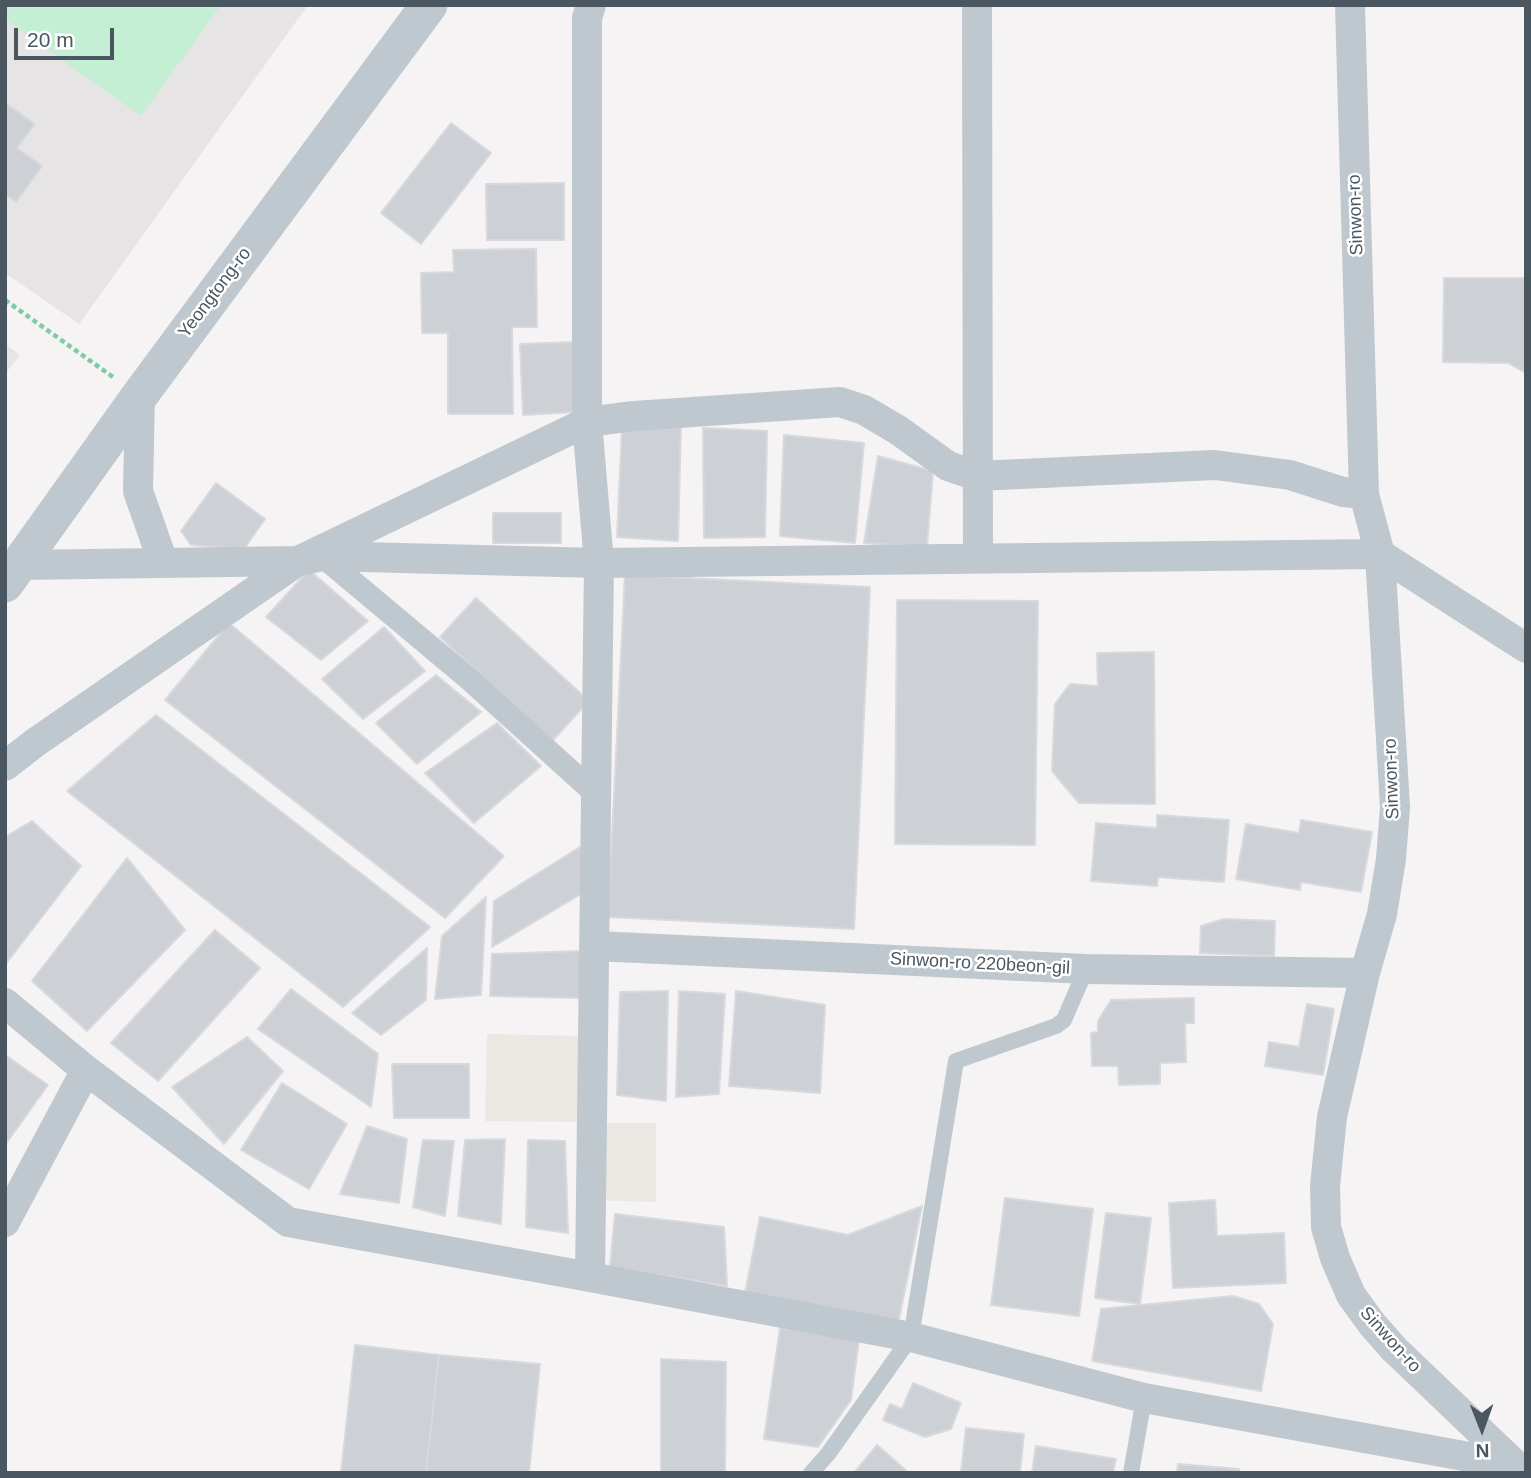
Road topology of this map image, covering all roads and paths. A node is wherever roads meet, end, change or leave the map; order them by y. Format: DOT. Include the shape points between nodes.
graph roads {
  1 [pos="429,5"];
  2 [pos="591,5"];
  3 [pos="977,5"];
  4 [pos="1350,5"];
  5 [pos="5,300"];
  6 [pos="140,395"];
  7 [pos="587,422"];
  8 [pos="977,476"];
  9 [pos="1364,494"];
  10 [pos="1380,554"];
  11 [pos="310,558"];
  12 [pos="978,558"];
  13 [pos="163,562"];
  14 [pos="599,563"];
  15 [pos="13,575"];
  16 [pos="1526,648"];
  17 [pos="5,766"];
  18 [pos="597,795"];
  19 [pos="596,946"];
  20 [pos="1086,969"];
  21 [pos="1365,973"];
  22 [pos="5,1003"];
  23 [pos="86,1070"];
  24 [pos="5,1222"];
  25 [pos="590,1277"];
  26 [pos="911,1337"];
  27 [pos="1144,1398"];
  28 [pos="1523,1469"];
  29 [pos="811,1473"];
  30 [pos="1131,1473"];
  1 -- 6 [label="street, Yeongtong-ro"];
  2 -- 7 [label="street" via="587,18"];
  3 -- 8 [label="street"];
  4 -- 9 [label="street, Sinwon-ro"];
  5 -- 6 [label="path"];
  6 -- 13 [label="street" via="138,491"];
  6 -- 15 [label="street, Yeongtong-ro"];
  7 -- 8 [label="street" via="840,402 898,430 948,466"];
  7 -- 11 [label="street"];
  7 -- 14 [label="street"];
  8 -- 9 [label="street" via="1215,465 1290,475"];
  8 -- 12 [label="street"];
  9 -- 10 [label="street, Sinwon-ro"];
  10 -- 12 [label="street"];
  10 -- 16 [label="street"];
  10 -- 21 [label="street, Sinwon-ro" via="1395,807 1382,914"];
  11 -- 13 [label="street"];
  11 -- 14 [label="street"];
  11 -- 17 [label="street"];
  11 -- 18 [label="street" via="469,679"];
  12 -- 14 [label="street"];
  13 -- 15 [label="street"];
  14 -- 18 [label="street"];
  18 -- 19 [label="street"];
  19 -- 20 [label="street, Sinwon-ro 220beon-gil"];
  19 -- 25 [label="street"];
  20 -- 21 [label="street, Sinwon-ro 220beon-gil"];
  20 -- 26 [label="lane" via="1064,1020 1056,1026 957,1061"];
  21 -- 28 [label="street, Sinwon-ro" via="1335,1104 1325,1186 1326,1227 1335,1258 1351,1296 1394,1349"];
  22 -- 23 [label="street"];
  23 -- 24 [label="street"];
  23 -- 25 [label="street" via="288,1222"];
  25 -- 26 [label="street"];
  26 -- 27 [label="street"];
  26 -- 29 [label="lane"];
  27 -- 28 [label="street"];
  27 -- 30 [label="lane"];
}
